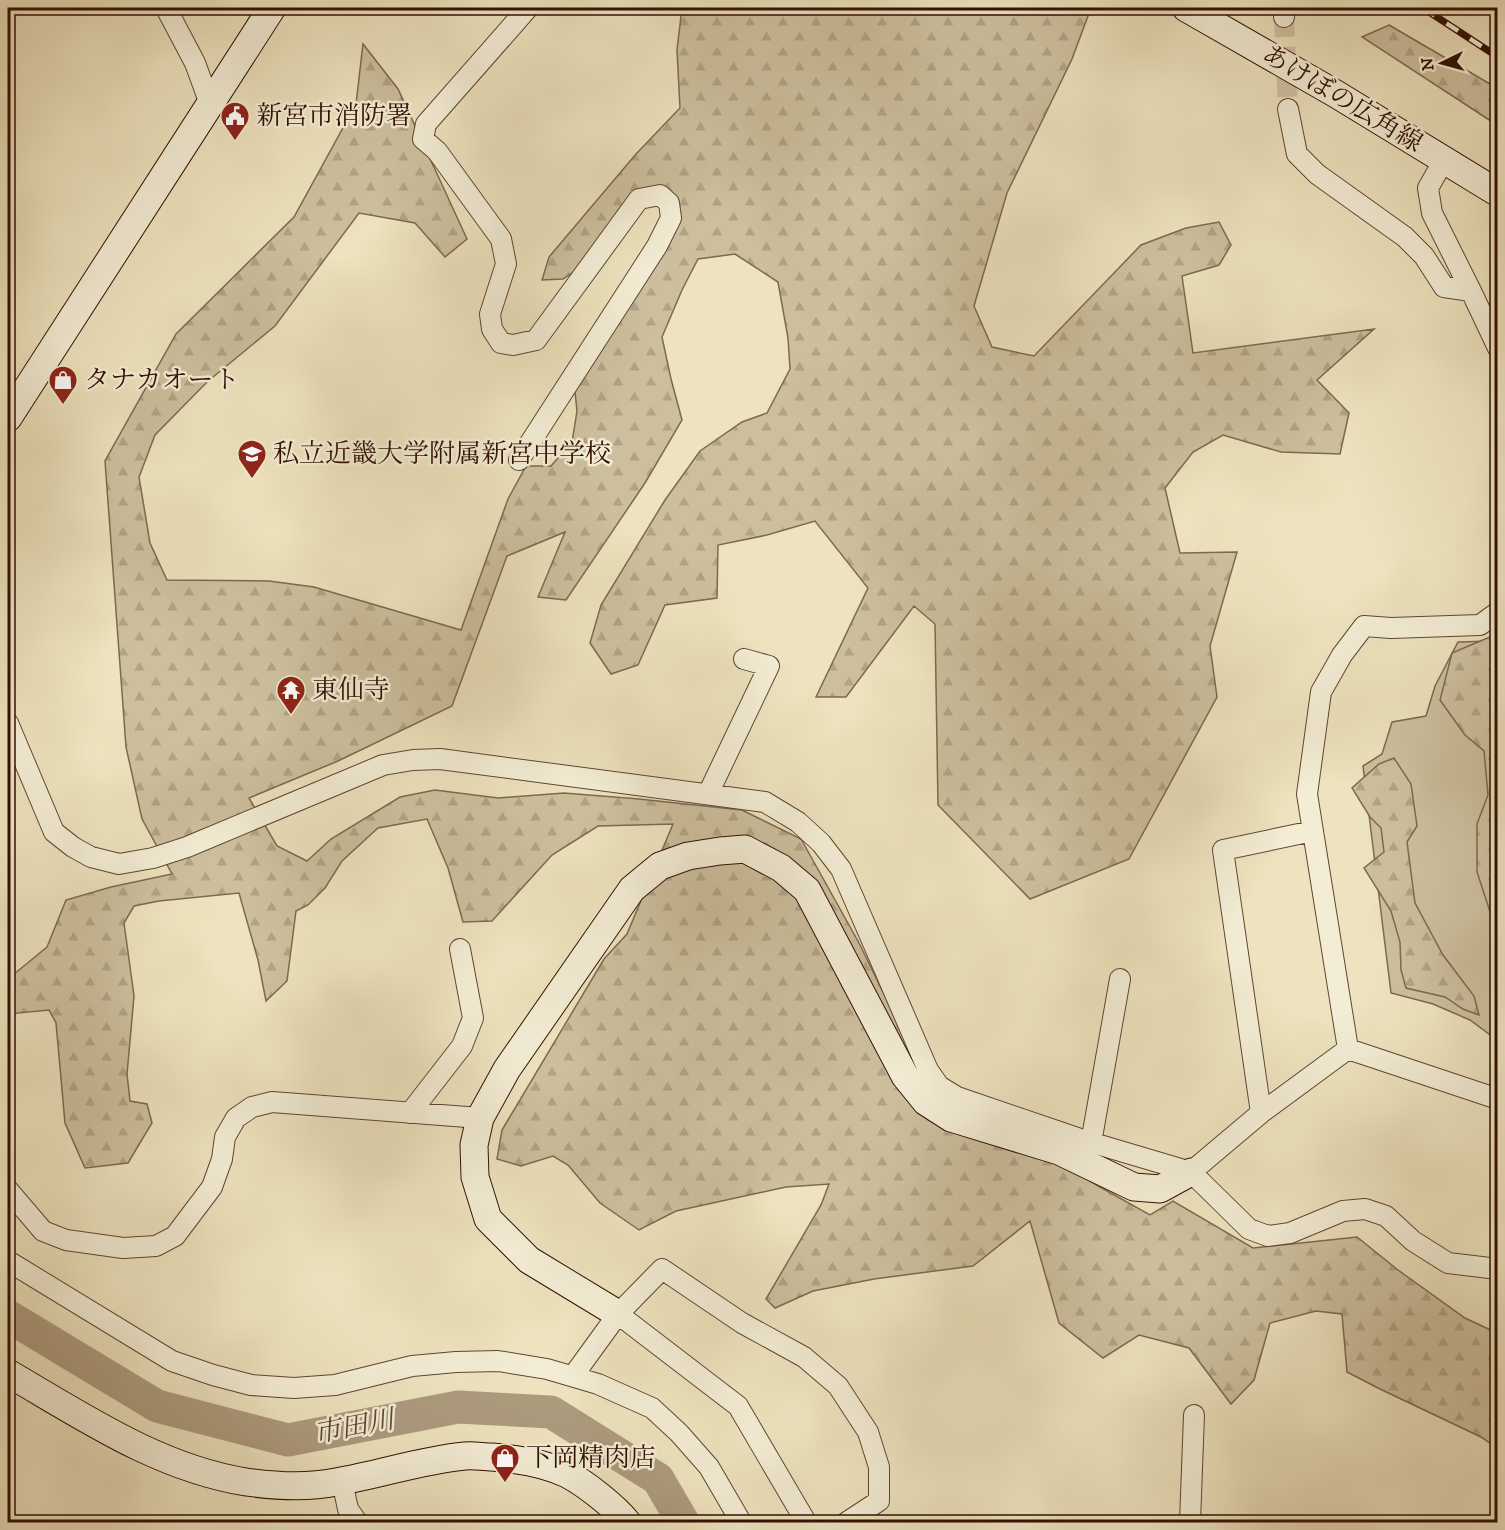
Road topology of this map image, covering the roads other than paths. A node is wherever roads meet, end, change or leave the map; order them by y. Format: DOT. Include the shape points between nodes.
graph roads {
  1 [pos="166,8"];
  2 [pos="272,8"];
  3 [pos="528,8"];
  4 [pos="1186,8"];
  5 [pos="210,104"];
  6 [pos="1288,109"];
  7 [pos="1444,160"];
  8 [pos="1497,193"];
  9 [pos="1471,291"];
  10 [pos="1497,348"];
  11 [pos="8,418"];
  12 [pos="519,460"];
  13 [pos="1497,612"];
  14 [pos="744,659"];
  15 [pos="8,723"];
  16 [pos="708,794"];
  17 [pos="1313,831"];
  18 [pos="460,949"];
  19 [pos="1120,979"];
  20 [pos="1348,1049"];
  21 [pos="1497,1099"];
  22 [pos="410,1113"];
  23 [pos="1261,1113"];
  24 [pos="480,1118"];
  25 [pos="1091,1143"];
  26 [pos="1191,1172"];
  27 [pos="8,1190"];
  28 [pos="8,1261"];
  29 [pos="1497,1269"];
  30 [pos="618,1314"];
  31 [pos="8,1373"];
  32 [pos="573,1376"];
  33 [pos="1194,1415"];
  34 [pos="342,1481"];
  35 [pos="357,1522"];
  36 [pos="627,1522"];
  37 [pos="741,1522"];
  38 [pos="806,1522"];
  39 [pos="847,1522"];
  40 [pos="1190,1522"];
  1 -- 5 [label="street" via="195,63"];
  2 -- 5 [label="street"];
  3 -- 12 [label="street" via="426,124 423,139 437,151 501,239 506,264 490,314 492,329 501,343 513,345 536,340 639,199 660,195 669,203 671,218 657,246"];
  4 -- 7 [label="street, あけぼの広角線"];
  5 -- 11 [label="street"];
  6 -- 9 [label="street" via="1297,154 1317,174 1406,237 1444,287"];
  7 -- 8 [label="street, あけぼの広角線"];
  7 -- 9 [label="street" via="1428,188 1432,213"];
  9 -- 10 [label="street"];
  13 -- 17 [label="street" via="1480,625 1364,626 1322,692 1307,794"];
  14 -- 16 [label="street" via="769,666"];
  15 -- 16 [label="street" via="54,831 91,857 119,864 187,847 383,765 413,760 440,759"];
  16 -- 25 [label="street" via="765,801 821,843 841,869 928,1070 939,1086 957,1097"];
  17 -- 20 [label="street"];
  17 -- 23 [label="street" via="1223,850"];
  18 -- 22 [label="street" via="473,1018 462,1046"];
  19 -- 25 [label="street"];
  20 -- 21 [label="street"];
  20 -- 23 [label="street"];
  22 -- 24 [label="street"];
  22 -- 27 [label="street" via="272,1102 252,1107 236,1118 225,1137 213,1187 174,1236 156,1246 123,1248 66,1240 43,1231"];
  23 -- 26 [label="street"];
  24 -- 26 [label="street" via="507,1069 632,889 660,866 688,856 745,849 781,868 807,890 905,1076 926,1102 951,1118 1059,1151 1134,1187 1160,1189"];
  24 -- 30 [label="street" via="474,1144 475,1177 488,1219 529,1260"];
  25 -- 26 [label="street"];
  26 -- 29 [label="street" via="1249,1229 1268,1236 1290,1233 1343,1211 1365,1209 1386,1216 1413,1241 1448,1263"];
  28 -- 32 [label="street" via="172,1361 251,1385 335,1385 412,1366 466,1362 498,1362"];
  30 -- 32 [label="street"];
  30 -- 38 [label="street" via="738,1406"];
  30 -- 39 [label="street" via="662,1269 742,1323 804,1358 838,1386 868,1432 879,1467 879,1501"];
  31 -- 34 [label="street" via="140,1448 184,1466 244,1482 287,1486"];
  32 -- 37 [label="street" via="652,1408 709,1467"];
  33 -- 40 [label="street"];
  34 -- 35 [label="street" via="348,1509"];
  34 -- 36 [label="street" via="467,1456 510,1459 567,1474 602,1497"];
}
